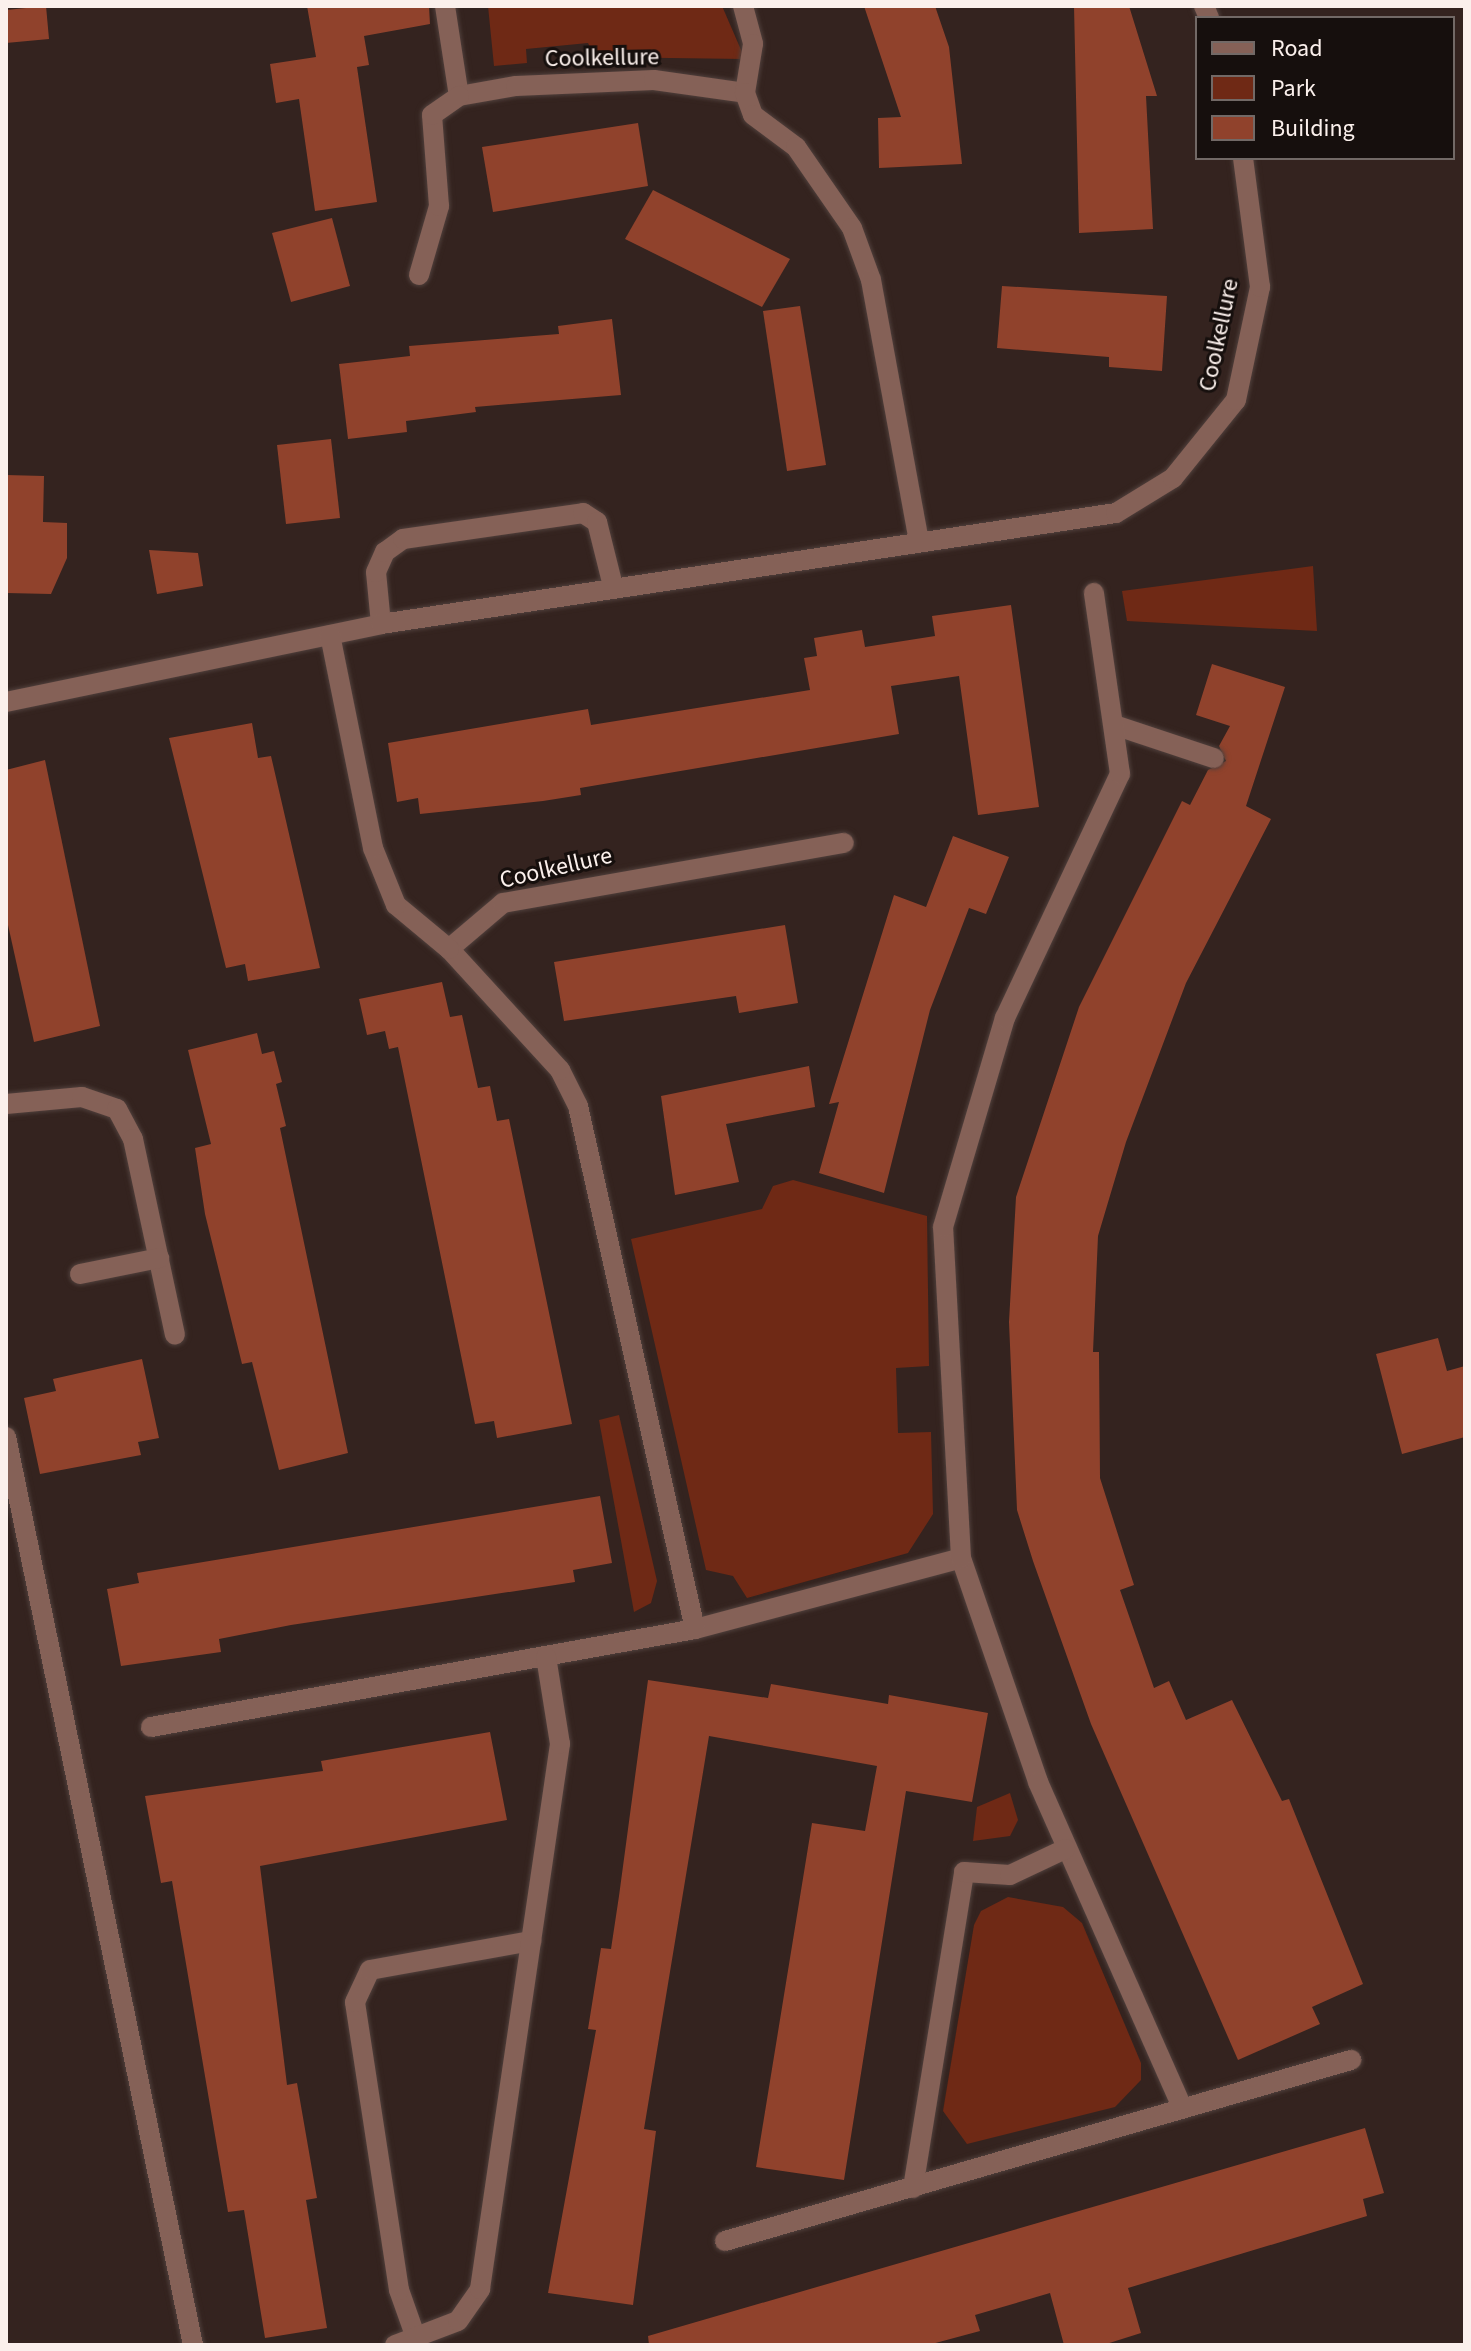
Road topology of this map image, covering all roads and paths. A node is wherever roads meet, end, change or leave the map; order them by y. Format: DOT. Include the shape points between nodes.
graph roads {
  1 [pos="445,6"];
  2 [pos="743,6"];
  3 [pos="745,93"];
  4 [pos="459,96"];
  5 [pos="1243,160"];
  6 [pos="419,275"];
  7 [pos="919,541"];
  8 [pos="613,586"];
  9 [pos="1094,593"];
  10 [pos="381,624"];
  11 [pos="330,635"];
  12 [pos="6,702"];
  13 [pos="1117,726"];
  14 [pos="1214,758"];
  15 [pos="844,843"];
  16 [pos="449,949"];
  17 [pos="6,1104"];
  18 [pos="159,1258"];
  19 [pos="80,1274"];
  20 [pos="175,1335"];
  21 [pos="6,1437"];
  22 [pos="961,1558"];
  23 [pos="695,1629"];
  24 [pos="546,1657"];
  25 [pos="151,1727"];
  26 [pos="1065,1849"];
  27 [pos="531,1941"];
  28 [pos="1351,2060"];
  29 [pos="1182,2107"];
  30 [pos="913,2188"];
  31 [pos="725,2241"];
  32 [pos="416,2338"];
  33 [pos="193,2345"];
  34 [pos="395,2345"];
  1 -- 4 [label="street"];
  2 -- 3 [label="street" via="753,44"];
  3 -- 4 [label="street, Coolkellure" via="654,80 516,86"];
  3 -- 7 [label="street" via="753,115 796,147 852,228 871,280"];
  4 -- 6 [label="street" via="432,115 439,206"];
  5 -- 7 [label="street, Coolkellure" via="1260,287 1236,400 1173,478 1116,513"];
  7 -- 8 [label="street, Coolkellure"];
  8 -- 10 [label="street, Coolkellure"];
  8 -- 10 [label="street" via="597,522 583,513 403,539 385,552 376,572"];
  9 -- 13 [label="street"];
  10 -- 11 [label="street, Coolkellure"];
  11 -- 12 [label="street, Coolkellure"];
  11 -- 16 [label="street" via="373,848 396,905"];
  13 -- 14 [label="street"];
  13 -- 22 [label="street" via="1120,774 1005,1018 946,1209"];
  15 -- 16 [label="street, Coolkellure" via="503,903"];
  16 -- 23 [label="street" via="560,1070 578,1106"];
  17 -- 18 [label="street" via="82,1097 117,1109 133,1139"];
  18 -- 19 [label="street"];
  18 -- 20 [label="street"];
  21 -- 33 [label="street"];
  22 -- 23 [label="street"];
  22 -- 26 [label="street"];
  23 -- 24 [label="street"];
  24 -- 25 [label="street"];
  24 -- 27 [label="street" via="560,1744"];
  26 -- 29 [label="street"];
  26 -- 30 [label="street" via="1010,1875 964,1872"];
  27 -- 32 [label="street" via="480,2289 458,2321"];
  27 -- 32 [label="street" via="370,1970 355,2002 399,2290"];
  28 -- 29 [label="street"];
  29 -- 30 [label="street"];
  30 -- 31 [label="street"];
  32 -- 34 [label="street"];
}
